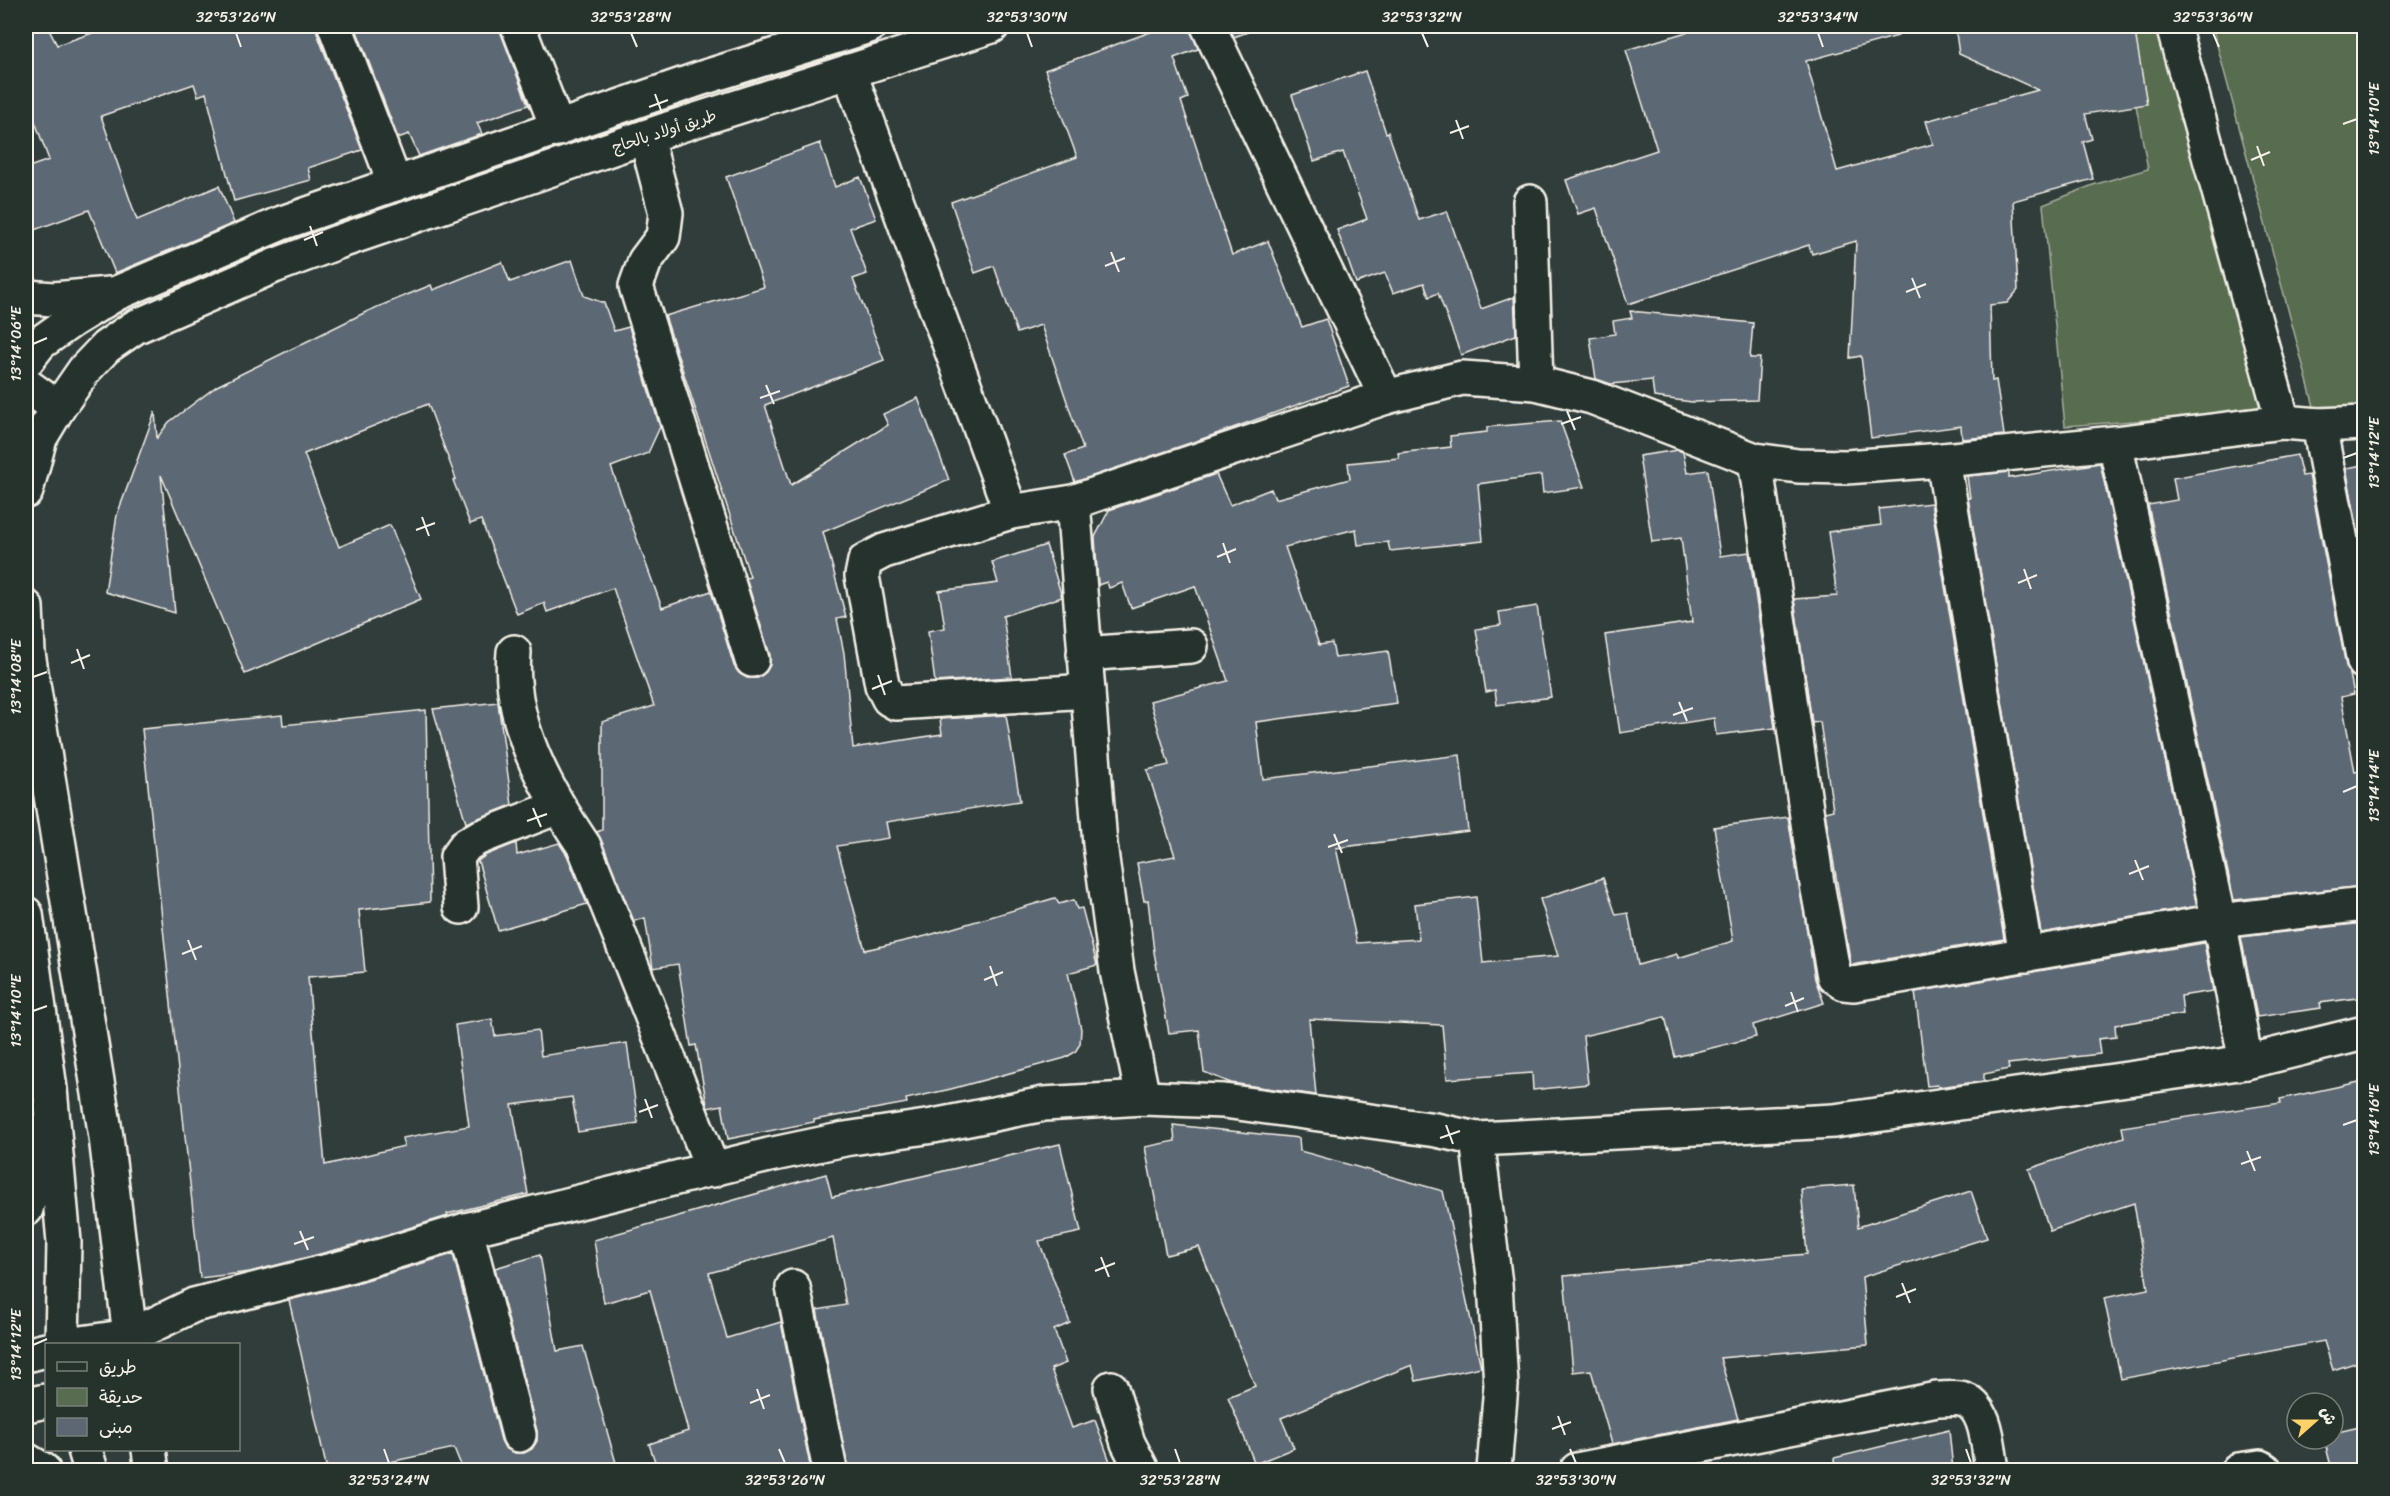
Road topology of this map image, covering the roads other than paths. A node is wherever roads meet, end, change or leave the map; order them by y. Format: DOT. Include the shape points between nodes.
graph roads {
  1 [pos="335,26"];
  2 [pos="518,26"];
  3 [pos="869,26"];
  4 [pos="993,26"];
  5 [pos="1208,26"];
  6 [pos="2173,26"];
  7 [pos="820,33"];
  8 [pos="849,71"];
  9 [pos="558,129"];
  10 [pos="646,137"];
  11 [pos="395,184"];
  12 [pos="1530,202"];
  13 [pos="117,293"];
  14 [pos="26,297"];
  15 [pos="26,361"];
  16 [pos="1536,383"];
  17 [pos="26,386"];
  18 [pos="1386,397"];
  19 [pos="58,408"];
  20 [pos="2283,422"];
  21 [pos="2364,423"];
  22 [pos="2319,425"];
  23 [pos="33,433"];
  24 [pos="2115,444"];
  25 [pos="1755,460"];
  26 [pos="1943,460"];
  27 [pos="26,491"];
  28 [pos="1073,502"];
  29 [pos="1011,512"];
  30 [pos="26,607"];
  31 [pos="1191,646"];
  32 [pos="513,652"];
  33 [pos="1084,654"];
  34 [pos="752,660"];
  35 [pos="2364,662"];
  36 [pos="1088,691"];
  37 [pos="558,807"];
  38 [pos="2364,904"];
  39 [pos="461,907"];
  40 [pos="26,914"];
  41 [pos="2219,921"];
  42 [pos="2026,955"];
  43 [pos="2364,1032"];
  44 [pos="2246,1062"];
  45 [pos="50,1089"];
  46 [pos="1143,1098"];
  47 [pos="1477,1139"];
  48 [pos="713,1170"];
  49 [pos="26,1209"];
  50 [pos="466,1230"];
  51 [pos="793,1287"];
  52 [pos="130,1340"];
  53 [pos="62,1343"];
  54 [pos="88,1343"];
  55 [pos="45,1350"];
  56 [pos="26,1355"];
  57 [pos="1111,1388"];
  58 [pos="45,1401"];
  59 [pos="26,1405"];
  60 [pos="519,1435"];
  61 [pos="86,1451"];
  62 [pos="148,1451"];
  63 [pos="26,1460"];
  64 [pos="43,1470"];
  65 [pos="91,1470"];
  66 [pos="152,1470"];
  67 [pos="830,1470"];
  68 [pos="1142,1470"];
  69 [pos="1494,1470"];
  70 [pos="1577,1470"];
  71 [pos="1992,1470"];
  72 [pos="2238,1470"];
  73 [pos="2265,1470"];
  1 -- 11 [label="street"];
  2 -- 9 [label="street"];
  3 -- 7 [label="street"];
  4 -- 8 [label="street, طريق أولاد بالحاج"];
  5 -- 18 [label="street"];
  6 -- 20 [label="street"];
  7 -- 9 [label="street"];
  8 -- 10 [label="street, طريق أولاد بالحاج"];
  8 -- 29 [label="street"];
  9 -- 11 [label="street"];
  10 -- 19 [label="street, طريق أولاد بالحاج" via="338,242 135,327 106,347 85,369"];
  10 -- 34 [label="street" via="666,213 663,237 645,261 636,286"];
  11 -- 13 [label="street" via="279,224"];
  12 -- 16 [label="street"];
  13 -- 14 [label="street" via="54,299"];
  13 -- 15 [label="street" via="40,343"];
  16 -- 18 [label="street" via="1462,378"];
  16 -- 25 [label="street" via="1592,398"];
  17 -- 19 [label="street"];
  18 -- 28 [label="street"];
  19 -- 23 [label="street, طريق أولاد بالحاج"];
  20 -- 22 [label="street"];
  20 -- 24 [label="street"];
  21 -- 22 [label="street"];
  22 -- 35 [label="street"];
  23 -- 27 [label="street, طريق أولاد بالحاج"];
  24 -- 26 [label="street"];
  24 -- 41 [label="street"];
  25 -- 26 [label="street" via="1846,467"];
  25 -- 42 [label="street" via="1834,976 1854,984"];
  26 -- 42 [label="street"];
  28 -- 29 [label="street"];
  28 -- 33 [label="street"];
  29 -- 36 [label="street" via="884,551 865,561 862,576 885,693 896,703 904,704"];
  30 -- 52 [label="street" via="28,653 106,1137"];
  31 -- 33 [label="street"];
  32 -- 37 [label="street" via="517,713"];
  33 -- 36 [label="street"];
  36 -- 46 [label="street" via="1106,890"];
  37 -- 39 [label="street" via="466,844 457,857"];
  37 -- 48 [label="street" via="584,846"];
  38 -- 41 [label="street"];
  40 -- 45 [label="street"];
  41 -- 42 [label="street"];
  41 -- 44 [label="street"];
  43 -- 44 [label="street"];
  44 -- 47 [label="street" via="1834,1121"];
  45 -- 49 [label="street"];
  45 -- 53 [label="street" via="64,1242"];
  46 -- 47 [label="street" via="1224,1101"];
  46 -- 48 [label="street" via="1044,1104 845,1139"];
  47 -- 69 [label="street" via="1495,1284 1501,1385"];
  48 -- 50 [label="street"];
  50 -- 52 [label="street" via="348,1266 194,1305"];
  50 -- 60 [label="street"];
  51 -- 67 [label="street"];
  52 -- 54 [label="street"];
  55 -- 56 [label="street"];
  57 -- 68 [label="street" via="1128,1443"];
  58 -- 59 [label="street"];
  61 -- 65 [label="street"];
  62 -- 66 [label="street"];
  63 -- 64 [label="street"];
  70 -- 71 [label="street" via="1936,1399 1962,1399 1975,1406 1982,1419"];
  72 -- 73 [label="street"];
}
